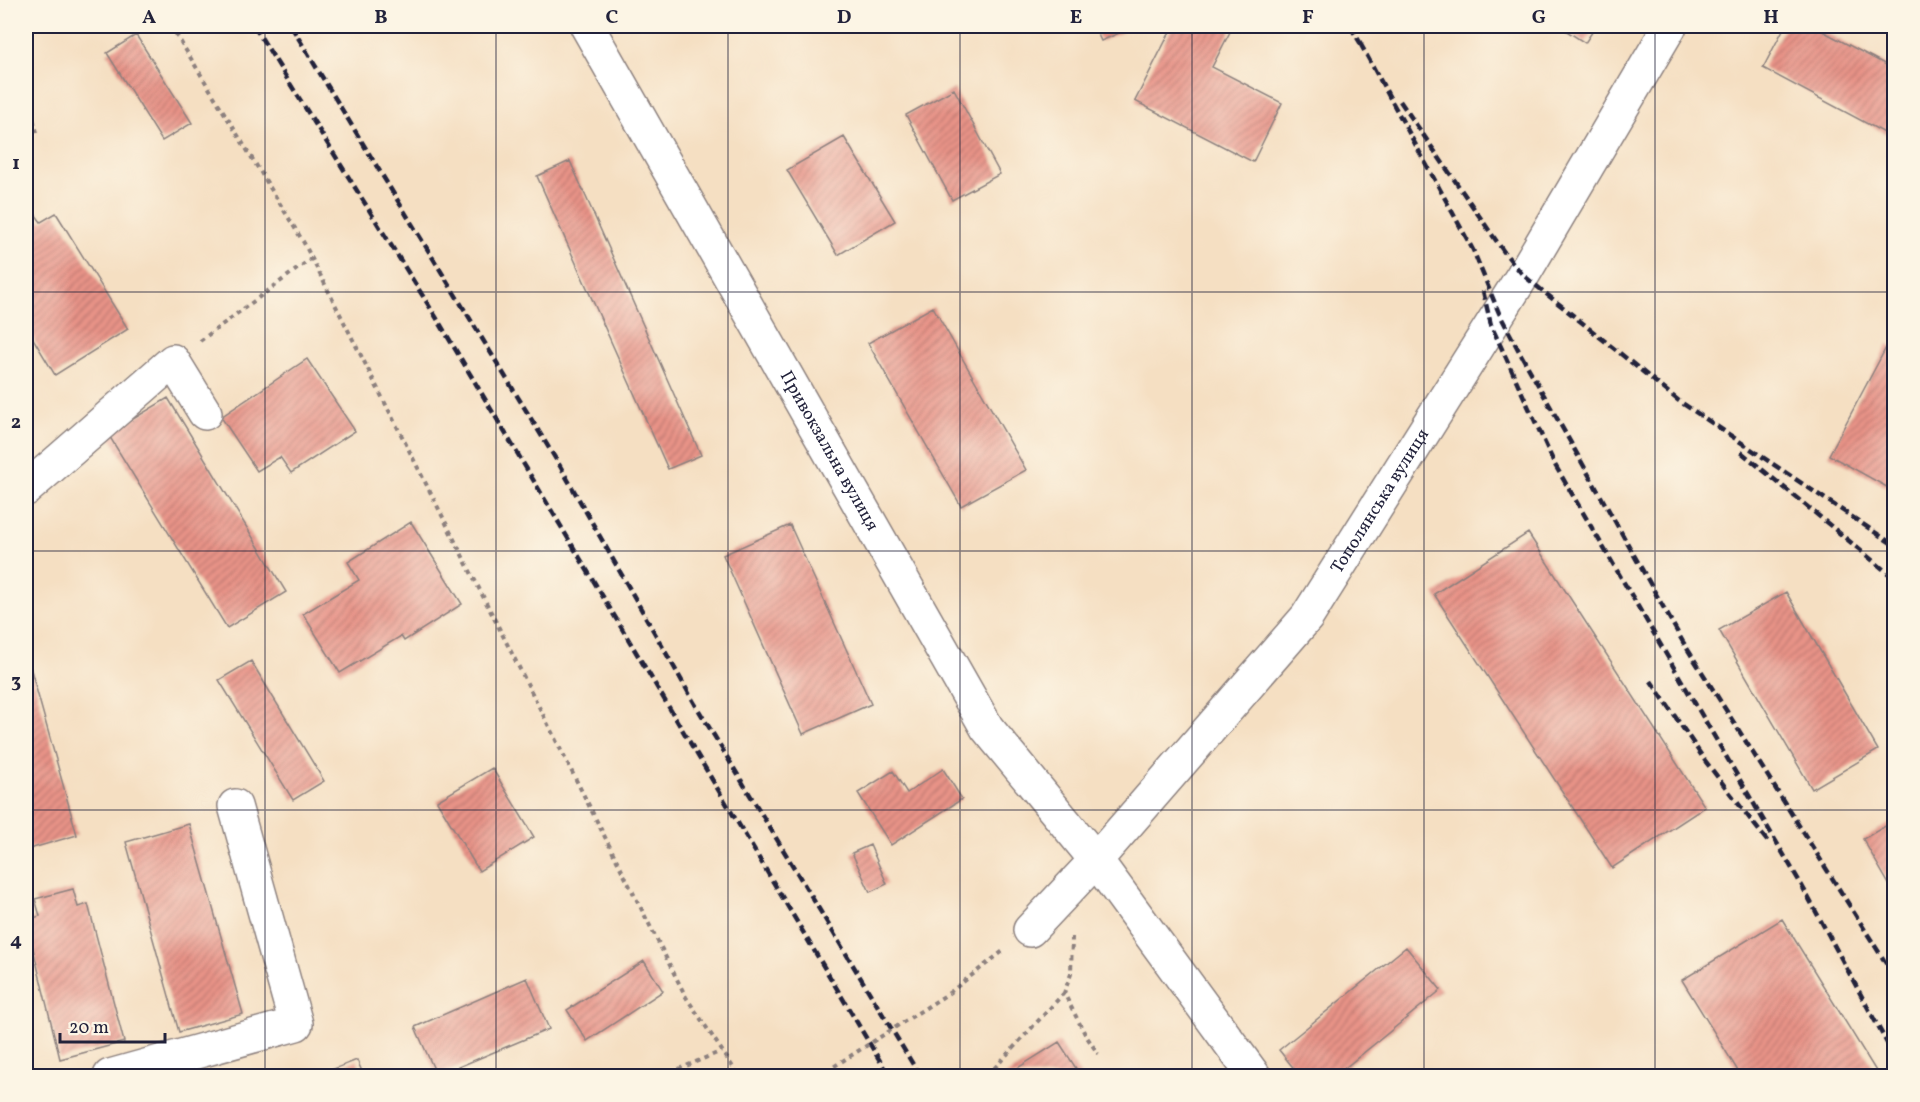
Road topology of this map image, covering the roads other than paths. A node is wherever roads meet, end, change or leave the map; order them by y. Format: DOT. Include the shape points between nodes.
graph roads {
  1 [pos="587,26"];
  2 [pos="1670,26"];
  3 [pos="205,413"];
  4 [pos="26,489"];
  5 [pos="235,806"];
  6 [pos="1096,860"];
  7 [pos="1030,930"];
  8 [pos="110,1077"];
  9 [pos="1254,1077"];
  1 -- 6 [label="street, Привокзальна вулиця" via="987,729"];
  2 -- 6 [label="street, Тополянська вулиця" via="1523,274 1307,616"];
  3 -- 4 [label="street" via="173,361"];
  5 -- 8 [label="street" via="296,1024"];
  6 -- 7 [label="street, Тополянська вулиця"];
  6 -- 9 [label="street, Привокзальна вулиця"];
}
